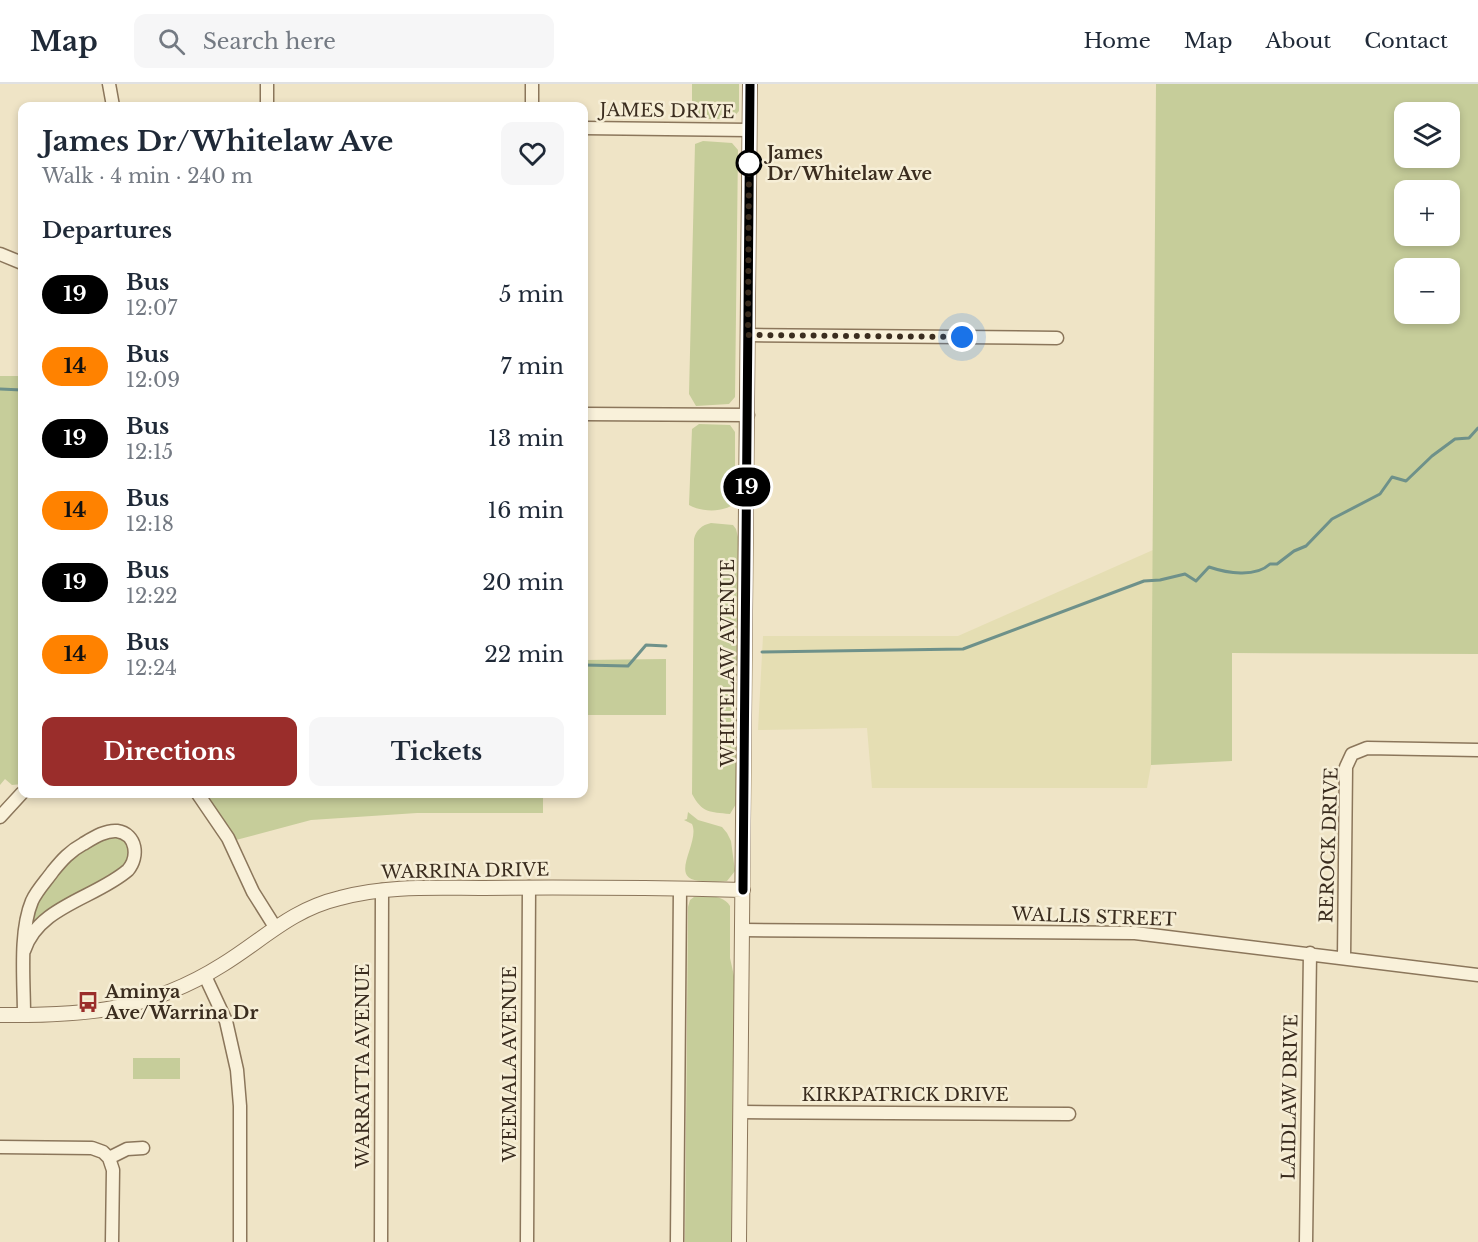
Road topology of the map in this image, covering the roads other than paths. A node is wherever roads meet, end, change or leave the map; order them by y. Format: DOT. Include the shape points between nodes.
graph roads {
  1 [pos="109,84"];
  2 [pos="267,84"];
  3 [pos="532,84"];
  4 [pos="750,84"];
  5 [pos="112,102"];
  6 [pos="267,102"];
  7 [pos="532,102"];
  8 [pos="588,128"];
  9 [pos="749,130"];
  10 [pos="0,254"];
  11 [pos="18,261"];
  12 [pos="748,335"];
  13 [pos="1057,338"];
  14 [pos="588,414"];
  15 [pos="748,415"];
  16 [pos="1478,750"];
  17 [pos="18,797"];
  18 [pos="201,798"];
  19 [pos="0,817"];
  20 [pos="529,887"];
  21 [pos="680,889"];
  22 [pos="381,890"];
  23 [pos="743,890"];
  24 [pos="275,927"];
  25 [pos="743,930"];
  26 [pos="24,951"];
  27 [pos="1310,953"];
  28 [pos="1344,957"];
  29 [pos="1478,975"];
  30 [pos="205,976"];
  31 [pos="0,1015"];
  32 [pos="24,1015"];
  33 [pos="741,1112"];
  34 [pos="1069,1114"];
  35 [pos="0,1147"];
  36 [pos="143,1148"];
  37 [pos="109,1158"];
  38 [pos="112,1242"];
  39 [pos="240,1242"];
  40 [pos="381,1242"];
  41 [pos="527,1242"];
  42 [pos="677,1242"];
  43 [pos="739,1242"];
  44 [pos="1306,1242"];
  1 -- 5 [label="street"];
  2 -- 6 [label="street"];
  3 -- 7 [label="street"];
  4 -- 9 [label="street, WHITELAW AVENUE"];
  8 -- 9 [label="street, JAMES DRIVE"];
  9 -- 12 [label="street, WHITELAW AVENUE"];
  10 -- 11 [label="street"];
  12 -- 13 [label="street"];
  12 -- 15 [label="street, WHITELAW AVENUE"];
  14 -- 15 [label="street"];
  15 -- 23 [label="street, WHITELAW AVENUE"];
  16 -- 28 [label="street, REROCK DRIVE" via="1367,748 1352,754 1346,767"];
  17 -- 19 [label="street"];
  18 -- 24 [label="street" via="228,838 253,892"];
  20 -- 21 [label="street, WARRINA DRIVE"];
  20 -- 22 [label="street, WARRINA DRIVE"];
  20 -- 41 [label="street, WEEMALA AVENUE"];
  21 -- 23 [label="street, WARRINA DRIVE"];
  21 -- 42 [label="street"];
  22 -- 24 [label="street, WARRINA DRIVE" via="327,901"];
  22 -- 40 [label="street, WARRATTA AVENUE"];
  23 -- 25 [label="street, WHITELAW AVENUE"];
  24 -- 30 [label="street, WARRINA DRIVE"];
  25 -- 27 [label="street, WALLIS STREET" via="1135,933"];
  25 -- 33 [label="street, WHITELAW AVENUE"];
  26 -- 26 [label="street" via="33,900 68,854 104,833 115,831 128,836 135,852 130,869 46,919"];
  26 -- 32 [label="street"];
  27 -- 28 [label="street, WALLIS STREET"];
  27 -- 44 [label="street, LAIDLAW DRIVE"];
  28 -- 29 [label="street, WALLIS STREET"];
  30 -- 32 [label="street, WARRINA DRIVE" via="126,1007"];
  30 -- 39 [label="street" via="225,1021 237,1070"];
  31 -- 32 [label="street, WARRINA DRIVE"];
  33 -- 34 [label="street, KIRKPATRICK DRIVE"];
  33 -- 43 [label="street, WHITELAW AVENUE"];
  35 -- 37 [label="street" via="91,1148"];
  36 -- 37 [label="street" via="128,1148"];
  37 -- 38 [label="street" via="113,1170"];
}
